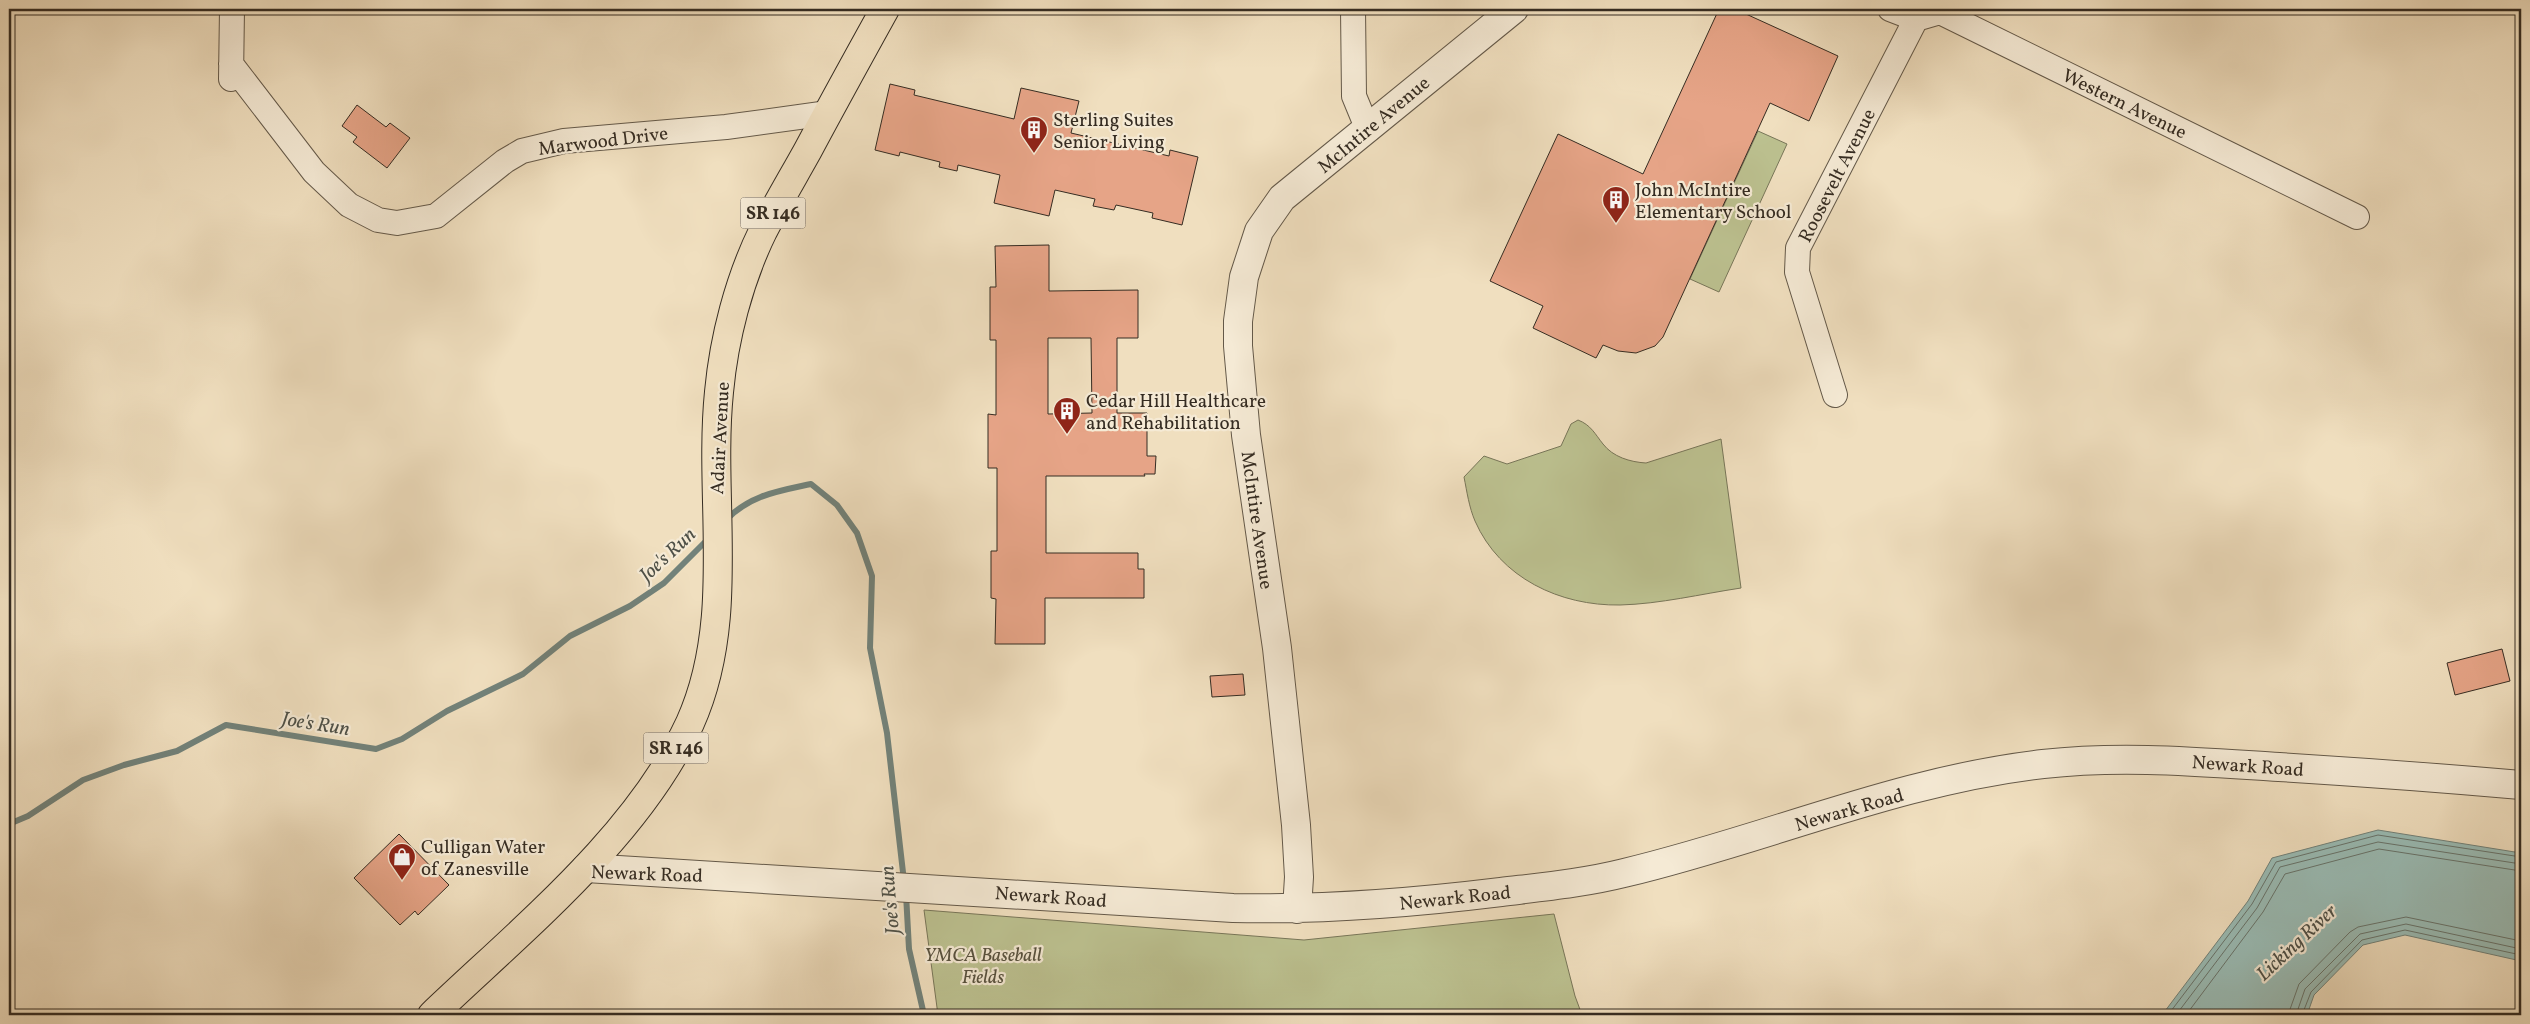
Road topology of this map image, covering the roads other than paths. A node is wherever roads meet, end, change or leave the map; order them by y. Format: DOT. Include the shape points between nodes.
graph roads {
  1 [pos="232,9"];
  2 [pos="885,9"];
  3 [pos="1353,9"];
  4 [pos="1514,9"];
  5 [pos="1890,9"];
  6 [pos="1941,10"];
  7 [pos="1916,19"];
  8 [pos="828,113"];
  9 [pos="1368,130"];
  10 [pos="2357,217"];
  11 [pos="1835,395"];
  12 [pos="2521,784"];
  13 [pos="586,868"];
  14 [pos="1297,909"];
  15 [pos="432,1015"];
  1 -- 8 [label="street, Marwood Drive" via="231,76 314,172 359,212 378,220 397,223 436,216 505,161 542,145 726,127"];
  2 -- 8 [label="main road, Adair Avenue / SR 146"];
  3 -- 9 [label="street" via="1354,96"];
  4 -- 9 [label="street, McIntire Avenue"];
  5 -- 7 [label="street"];
  6 -- 7 [label="street, Western Avenue"];
  6 -- 10 [label="street, Western Avenue"];
  7 -- 11 [label="street, Roosevelt Avenue" via="1798,248 1797,272"];
  8 -- 13 [label="main road, Adair Avenue / SR 146" via="762,234 744,278 727,341 716,437 717,604 706,672 690,721 669,761 643,800"];
  9 -- 14 [label="street, McIntire Avenue" via="1282,198 1259,232 1244,277 1238,321 1246,435 1276,648 1296,825"];
  12 -- 14 [label="street, Newark Road" via="2167,760 2043,764 1983,773 1917,789 1621,874 1464,896"];
  13 -- 14 [label="street, Newark Road"];
  13 -- 15 [label="main road, Newark Road / SR 146"];
}
